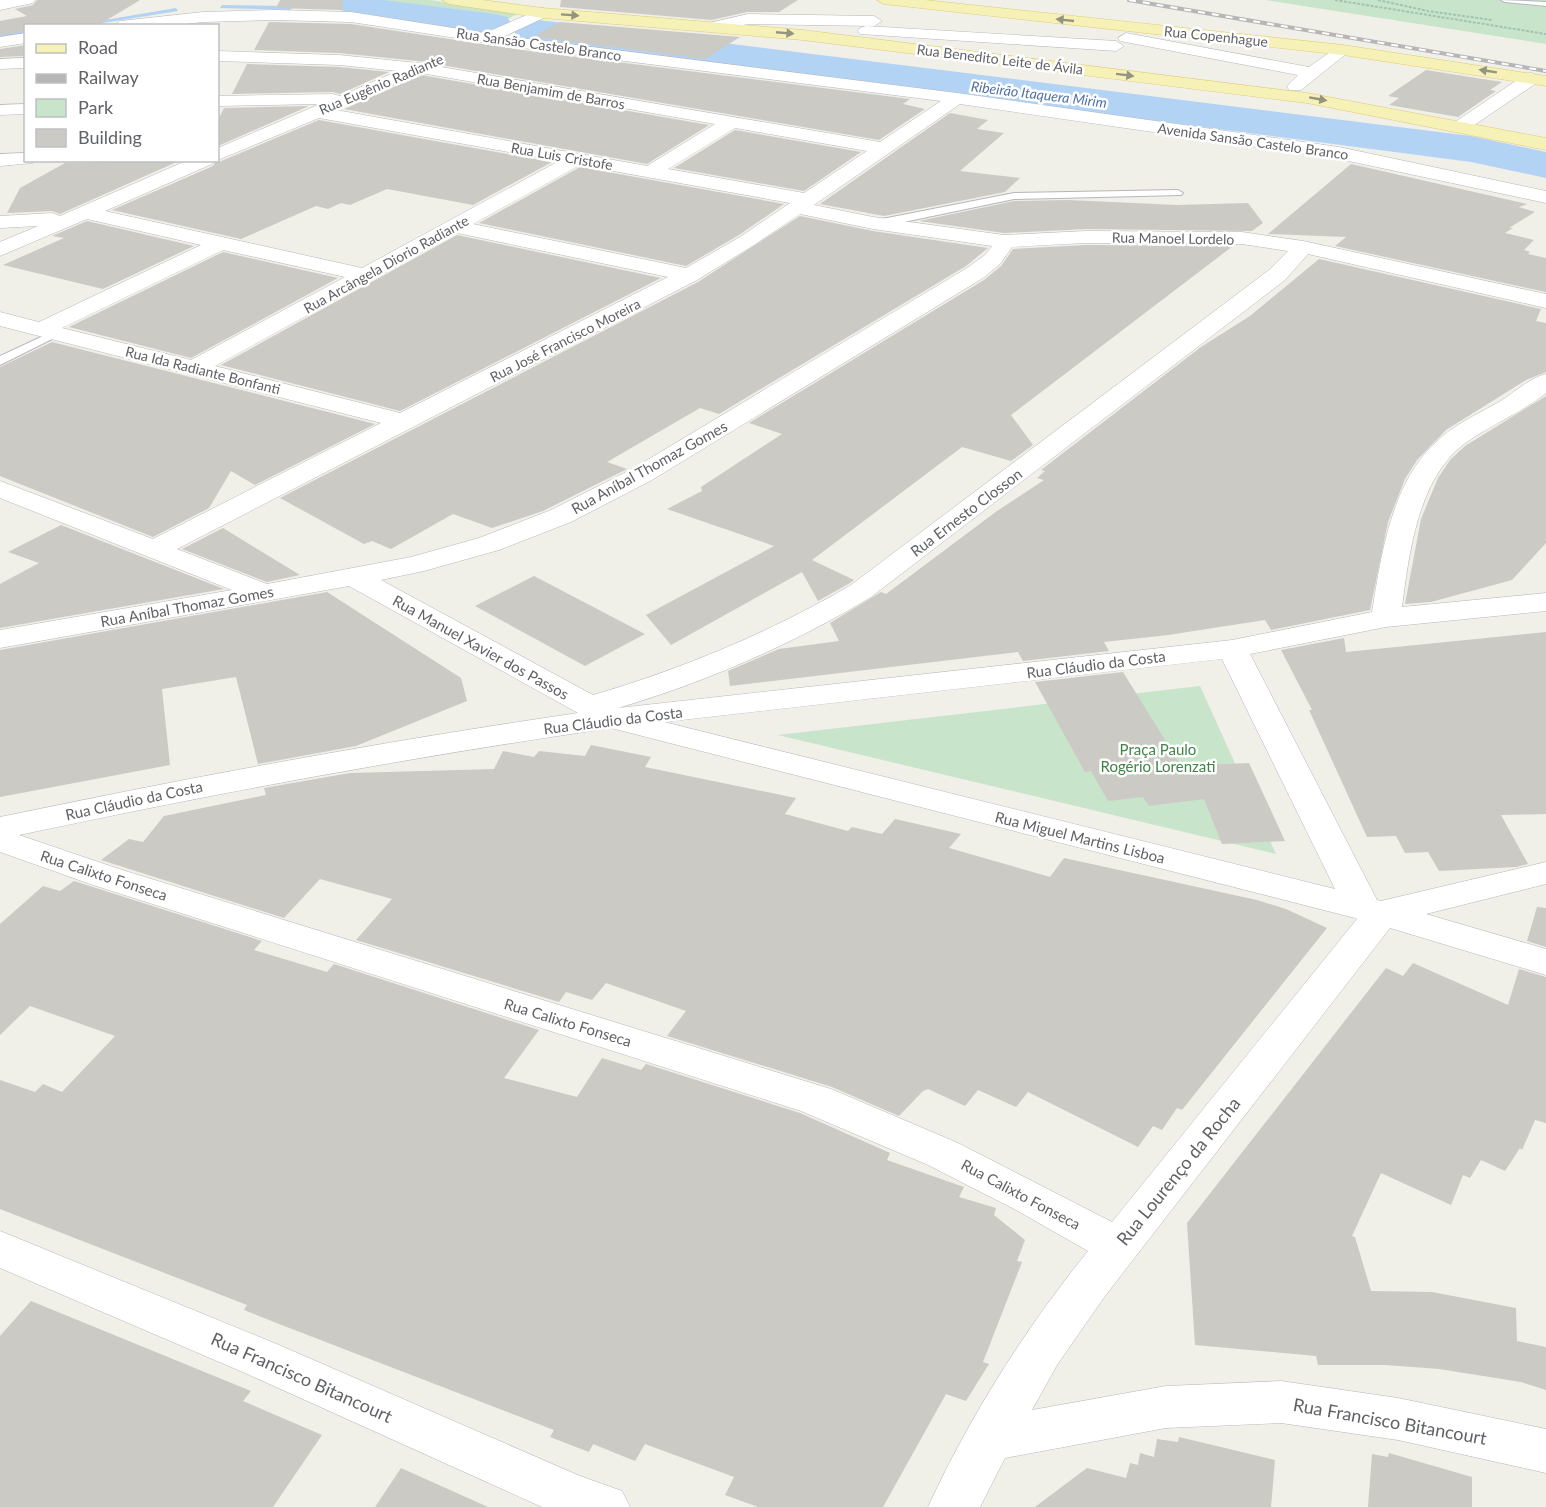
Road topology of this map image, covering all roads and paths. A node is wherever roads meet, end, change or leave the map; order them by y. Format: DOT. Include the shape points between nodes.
graph roads {
  1 [pos="28,0"];
  2 [pos="449,0"];
  3 [pos="888,0"];
  4 [pos="1335,0"];
  5 [pos="1378,0"];
  6 [pos="1505,0"];
  7 [pos="0,4"];
  8 [pos="1546,4"];
  9 [pos="543,13"];
  10 [pos="1498,21"];
  11 [pos="130,24"];
  12 [pos="714,26"];
  13 [pos="1528,26"];
  14 [pos="1141,28"];
  15 [pos="1546,29"];
  16 [pos="865,31"];
  17 [pos="1546,34"];
  18 [pos="492,36"];
  19 [pos="24,39"];
  20 [pos="0,42"];
  21 [pos="1121,42"];
  22 [pos="1343,50"];
  23 [pos="222,56"];
  24 [pos="24,63"];
  25 [pos="0,64"];
  26 [pos="418,68"];
  27 [pos="1082,70"];
  28 [pos="221,73"];
  29 [pos="1312,73"];
  30 [pos="1539,79"];
  31 [pos="1284,95"];
  32 [pos="957,98"];
  33 [pos="343,100"];
  34 [pos="219,102"];
  35 [pos="24,109"];
  36 [pos="0,110"];
  37 [pos="317,112"];
  38 [pos="732,122"];
  39 [pos="1461,126"];
  40 [pos="1546,144"];
  41 [pos="883,148"];
  42 [pos="219,154"];
  43 [pos="24,159"];
  44 [pos="577,159"];
  45 [pos="0,160"];
  46 [pos="200,162"];
  47 [pos="650,172"];
  48 [pos="1178,193"];
  49 [pos="1546,197"];
  50 [pos="802,203"];
  51 [pos="78,216"];
  52 [pos="0,222"];
  53 [pos="873,223"];
  54 [pos="454,226"];
  55 [pos="1004,241"];
  56 [pos="221,243"];
  57 [pos="1303,247"];
  58 [pos="0,250"];
  59 [pos="365,275"];
  60 [pos="689,275"];
  61 [pos="1546,301"];
  62 [pos="0,319"];
  63 [pos="49,331"];
  64 [pos="0,360"];
  65 [pos="194,368"];
  66 [pos="1546,381"];
  67 [pos="405,422"];
  68 [pos="0,489"];
  69 [pos="31,501"];
  70 [pos="0,517"];
  71 [pos="155,549"];
  72 [pos="352,576"];
  73 [pos="264,593"];
  74 [pos="1546,602"];
  75 [pos="1386,618"];
  76 [pos="0,639"];
  77 [pos="1232,649"];
  78 [pos="600,712"];
  79 [pos="0,828"];
  80 [pos="0,840"];
  81 [pos="1546,873"];
  82 [pos="1372,911"];
  83 [pos="1546,962"];
  84 [pos="1118,1246"];
  85 [pos="0,1249"];
  86 [pos="989,1439"];
  87 [pos="1546,1451"];
  88 [pos="604,1507"];
  89 [pos="954,1507"];
  1 -- 7 [label="street"];
  2 -- 9 [label="main road, Rua Benedito Leite de Ávila"];
  14 -- 3 [label="main road, Rua Copenhague, one-way"];
  3 -- 16 [label="street"];
  4 -- 17 [label="path"];
  5 -- 10 [label="path"];
  6 -- 8 [label="lane"];
  9 -- 12 [label="main road, Rua Benedito Leite de Ávila, one-way"];
  9 -- 18 [label="street, Rua Eugênio Radiante"];
  11 -- 18 [label="street, Rua Sansão Castelo Branco" via="202,9 334,16"];
  12 -- 16 [label="main road, Rua Benedito Leite de Ávila, one-way"];
  12 -- 16 [label="street" via="748,19"];
  13 -- 15 [label="path"];
  14 -- 21 [label="street"];
  14 -- 22 [label="main road, Rua Copenhague"];
  16 -- 21 [label="street"];
  16 -- 27 [label="main road, Rua Benedito Leite de Ávila"];
  18 -- 26 [label="street, Rua Eugênio Radiante"];
  18 -- 32 [label="street, Rua Sansão Castelo Branco"];
  19 -- 20 [label="street"];
  21 -- 27 [label="street"];
  21 -- 29 [label="street"];
  22 -- 29 [label="street"];
  30 -- 22 [label="main road, Rua Copenhague, one-way"];
  23 -- 26 [label="street, Rua Benjamim de Barros" via="339,60"];
  23 -- 28 [label="street"];
  24 -- 25 [label="street"];
  26 -- 33 [label="street, Rua Eugênio Radiante"];
  26 -- 38 [label="street, Rua Benjamim de Barros"];
  27 -- 31 [label="main road, Rua Benedito Leite de Ávila, one-way"];
  29 -- 31 [label="street"];
  30 -- 39 [label="street"];
  31 -- 39 [label="main road, Rua Benedito Leite de Ávila, one-way"];
  32 -- 41 [label="street, Rua José Francisco Moreira"];
  32 -- 49 [label="street, Avenida Sansão Castelo Branco" via="1339,153"];
  33 -- 34 [label="street"];
  33 -- 37 [label="street, Rua Eugênio Radiante"];
  35 -- 36 [label="street"];
  37 -- 42 [label="street, Rua Eugênio Radiante"];
  37 -- 44 [label="street, Rua Luis Cristofe"];
  38 -- 41 [label="street, Rua Benjamim de Barros"];
  38 -- 47 [label="street"];
  39 -- 40 [label="main road, Rua Benedito Leite de Ávila"];
  41 -- 50 [label="street, Rua José Francisco Moreira"];
  43 -- 45 [label="street"];
  44 -- 47 [label="street, Rua Luis Cristofe"];
  44 -- 54 [label="street, Rua Arcângela Diorio Radiante"];
  46 -- 51 [label="street, Rua Eugênio Radiante"];
  47 -- 50 [label="street, Rua Luis Cristofe"];
  48 -- 53 [label="lane" via="1014,196 927,216"];
  50 -- 53 [label="street, Rua Manoel Lordelo"];
  50 -- 60 [label="street, Rua José Francisco Moreira"];
  51 -- 52 [label="street"];
  51 -- 56 [label="street"];
  51 -- 58 [label="street, Rua Eugênio Radiante"];
  53 -- 55 [label="street, Rua Manoel Lordelo"];
  54 -- 59 [label="street, Rua Arcângela Diorio Radiante"];
  54 -- 60 [label="street"];
  55 -- 57 [label="street, Rua Manoel Lordelo" via="1210,236"];
  55 -- 72 [label="street, Rua Aníbal Thomaz Gomes" via="993,260 975,273 643,474 571,511 489,544 414,565"];
  56 -- 59 [label="street"];
  56 -- 63 [label="street"];
  57 -- 61 [label="street, Rua Manoel Lordelo"];
  57 -- 78 [label="street, Rua Ernesto Closson" via="1276,274 861,591 824,614"];
  59 -- 65 [label="street, Rua Arcângela Diorio Radiante"];
  60 -- 67 [label="street, Rua José Francisco Moreira"];
  62 -- 63 [label="street, Rua Ida Radiante Bonfanti"];
  63 -- 64 [label="lane"];
  63 -- 65 [label="street, Rua Ida Radiante Bonfanti"];
  65 -- 67 [label="street, Rua Ida Radiante Bonfanti"];
  66 -- 75 [label="street" via="1441,450 1425,471 1414,494 1391,578"];
  67 -- 71 [label="street, Rua José Francisco Moreira"];
  68 -- 69 [label="street"];
  69 -- 70 [label="street"];
  69 -- 71 [label="street"];
  71 -- 73 [label="street"];
  72 -- 73 [label="street, Rua Aníbal Thomaz Gomes"];
  72 -- 78 [label="street, Rua Manuel Xavier dos Passos"];
  73 -- 76 [label="street, Rua Aníbal Thomaz Gomes"];
  74 -- 75 [label="street, Rua Cláudio da Costa"];
  75 -- 77 [label="street, Rua Cláudio da Costa"];
  77 -- 78 [label="street, Rua Cláudio da Costa"];
  77 -- 82 [label="street"];
  78 -- 79 [label="street, Rua Cláudio da Costa" via="215,783"];
  78 -- 82 [label="street, Rua Miguel Martins Lisboa"];
  80 -- 84 [label="street, Rua Calixto Fonseca" via="106,877 816,1100 943,1154"];
  81 -- 82 [label="street"];
  82 -- 83 [label="street, Rua Miguel Martins Lisboa"];
  82 -- 84 [label="street, Rua Lourenço da Rocha" via="1338,971"];
  84 -- 86 [label="street, Rua Lourenço da Rocha" via="1040,1351"];
  85 -- 88 [label="street, Rua Francisco Bitancourt"];
  86 -- 87 [label="street, Rua Francisco Bitancourt" via="1166,1407 1281,1402 1398,1419"];
  86 -- 89 [label="street"];
}
